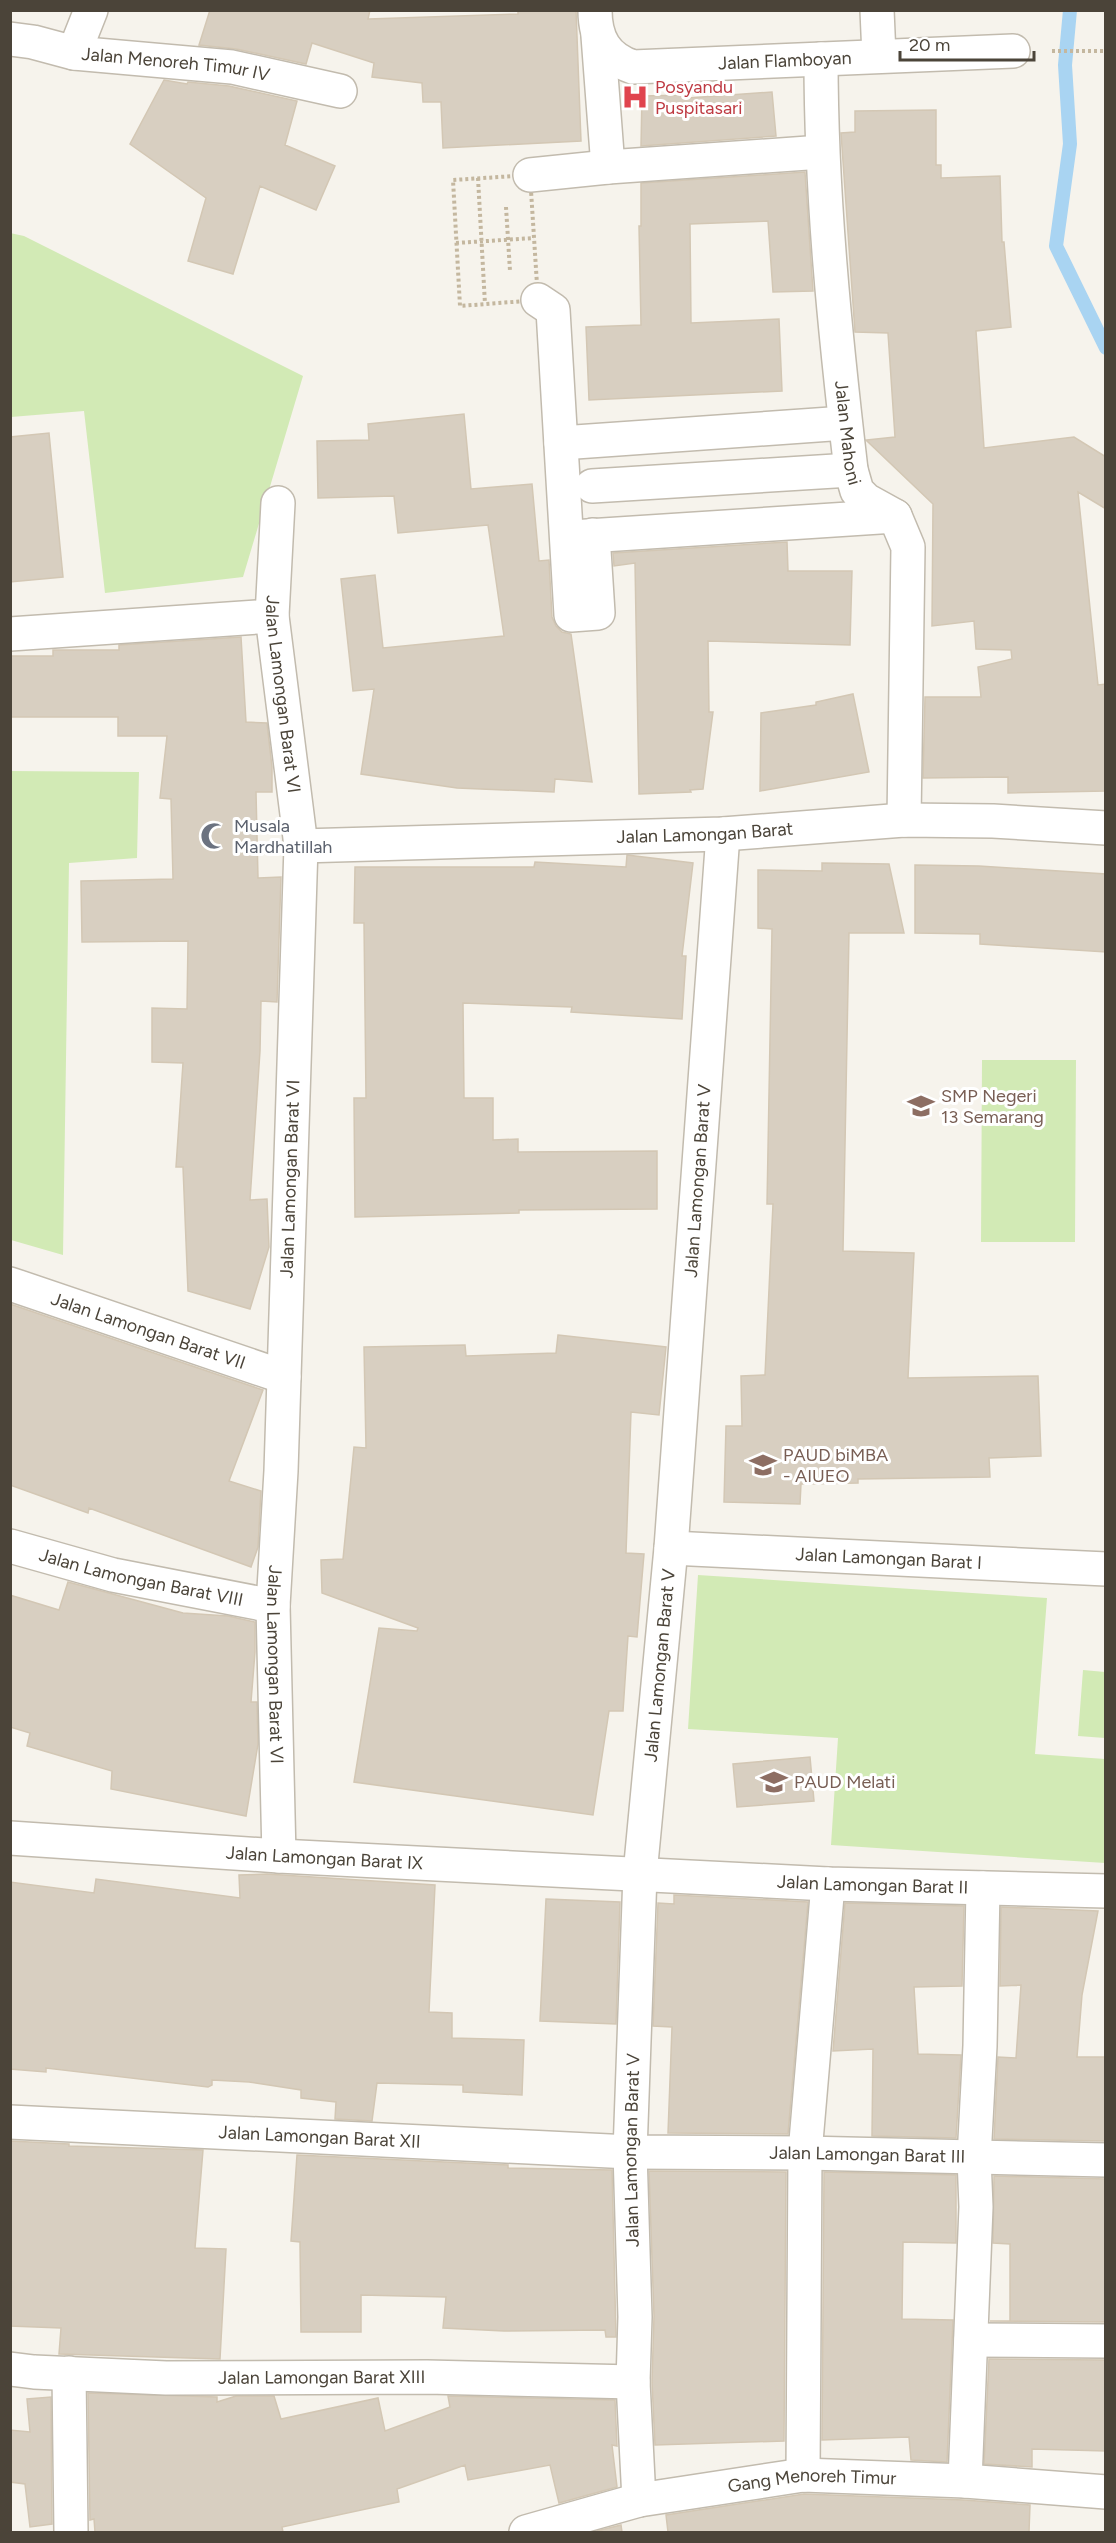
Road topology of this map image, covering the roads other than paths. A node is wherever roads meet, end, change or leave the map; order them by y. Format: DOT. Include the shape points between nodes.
graph roads {
  1 [pos="91,10"];
  2 [pos="877,10"];
  3 [pos="596,23"];
  4 [pos="10,39"];
  5 [pos="1013,51"];
  6 [pos="74,53"];
  7 [pos="879,56"];
  8 [pos="821,58"];
  9 [pos="339,91"];
  10 [pos="822,152"];
  11 [pos="608,167"];
  12 [pos="513,179"];
  13 [pos="521,298"];
  14 [pos="845,423"];
  15 [pos="561,443"];
  16 [pos="851,470"];
  17 [pos="592,486"];
  18 [pos="278,503"];
  19 [pos="895,516"];
  20 [pos="272,616"];
  21 [pos="10,634"];
  22 [pos="904,820"];
  23 [pos="1106,828"];
  24 [pos="723,834"];
  25 [pos="301,846"];
  26 [pos="10,1284"];
  27 [pos="284,1377"];
  28 [pos="10,1546"];
  29 [pos="671,1548"];
  30 [pos="1106,1569"];
  31 [pos="273,1606"];
  32 [pos="10,1838"];
  33 [pos="279,1856"];
  34 [pos="640,1874"];
  35 [pos="828,1884"];
  36 [pos="983,1888"];
  37 [pos="1106,1891"];
  38 [pos="10,2122"];
  39 [pos="630,2152"];
  40 [pos="805,2153"];
  41 [pos="975,2158"];
  42 [pos="1106,2160"];
  43 [pos="970,2340"];
  44 [pos="1106,2341"];
  45 [pos="10,2369"];
  46 [pos="69,2373"];
  47 [pos="633,2382"];
  48 [pos="803,2475"];
  49 [pos="965,2481"];
  50 [pos="1106,2492"];
  51 [pos="639,2500"];
  52 [pos="70,2532"];
  53 [pos="526,2532"];
  1 -- 6 [label="street"];
  2 -- 7 [label="street"];
  3 -- 8 [label="street, Jalan Flamboyan" via="617,62 633,67"];
  3 -- 11 [label="street"];
  4 -- 6 [label="street, Jalan Menoreh Timur IV"];
  5 -- 7 [label="street, Jalan Flamboyan"];
  6 -- 9 [label="street, Jalan Menoreh Timur IV" via="232,67"];
  7 -- 8 [label="street, Jalan Flamboyan"];
  8 -- 10 [label="street, Jalan Mahoni"];
  10 -- 11 [label="street"];
  10 -- 14 [label="street, Jalan Mahoni"];
  11 -- 12 [label="street"];
  13 -- 15 [label="street" via="553,310"];
  14 -- 15 [label="street"];
  14 -- 16 [label="street, Jalan Mahoni"];
  15 -- 19 [label="street" via="580,536"];
  16 -- 17 [label="street"];
  16 -- 19 [label="street, Jalan Mahoni" via="857,491"];
  18 -- 20 [label="street, Jalan Lamongan Barat VI"];
  19 -- 22 [label="street" via="908,547"];
  20 -- 21 [label="street"];
  20 -- 25 [label="street, Jalan Lamongan Barat VI"];
  22 -- 23 [label="street, Jalan Lamongan Barat"];
  22 -- 24 [label="street, Jalan Lamongan Barat"];
  24 -- 25 [label="street, Jalan Lamongan Barat"];
  24 -- 29 [label="street, Jalan Lamongan Barat V"];
  25 -- 27 [label="street, Jalan Lamongan Barat VI"];
  26 -- 27 [label="street, Jalan Lamongan Barat VII"];
  27 -- 31 [label="street, Jalan Lamongan Barat VI"];
  28 -- 31 [label="street, Jalan Lamongan Barat VIII" via="113,1575"];
  29 -- 30 [label="street, Jalan Lamongan Barat I"];
  29 -- 34 [label="street, Jalan Lamongan Barat V"];
  31 -- 33 [label="street, Jalan Lamongan Barat VI"];
  32 -- 33 [label="street, Jalan Lamongan Barat IX"];
  33 -- 34 [label="street, Jalan Lamongan Barat IX"];
  34 -- 35 [label="street, Jalan Lamongan Barat II"];
  34 -- 39 [label="street, Jalan Lamongan Barat V"];
  35 -- 36 [label="street, Jalan Lamongan Barat II"];
  35 -- 40 [label="street"];
  36 -- 37 [label="street, Jalan Lamongan Barat II"];
  36 -- 41 [label="street"];
  38 -- 39 [label="street, Jalan Lamongan Barat XII"];
  39 -- 40 [label="street, Jalan Lamongan Barat III"];
  39 -- 47 [label="street, Jalan Lamongan Barat V"];
  40 -- 41 [label="street, Jalan Lamongan Barat III"];
  40 -- 48 [label="street"];
  41 -- 42 [label="street, Jalan Lamongan Barat III"];
  41 -- 43 [label="street"];
  43 -- 44 [label="street"];
  43 -- 49 [label="street"];
  45 -- 46 [label="street, Jalan Lamongan Barat XIII"];
  46 -- 47 [label="street, Jalan Lamongan Barat XIII" via="166,2378 427,2377"];
  46 -- 52 [label="street"];
  47 -- 51 [label="street, Jalan Lamongan Barat V"];
  48 -- 49 [label="street, Gang Menoreh Timur"];
  48 -- 51 [label="street, Gang Menoreh Timur"];
  49 -- 50 [label="street, Gang Menoreh Timur"];
  51 -- 53 [label="street, Gang Menoreh Timur"];
}
